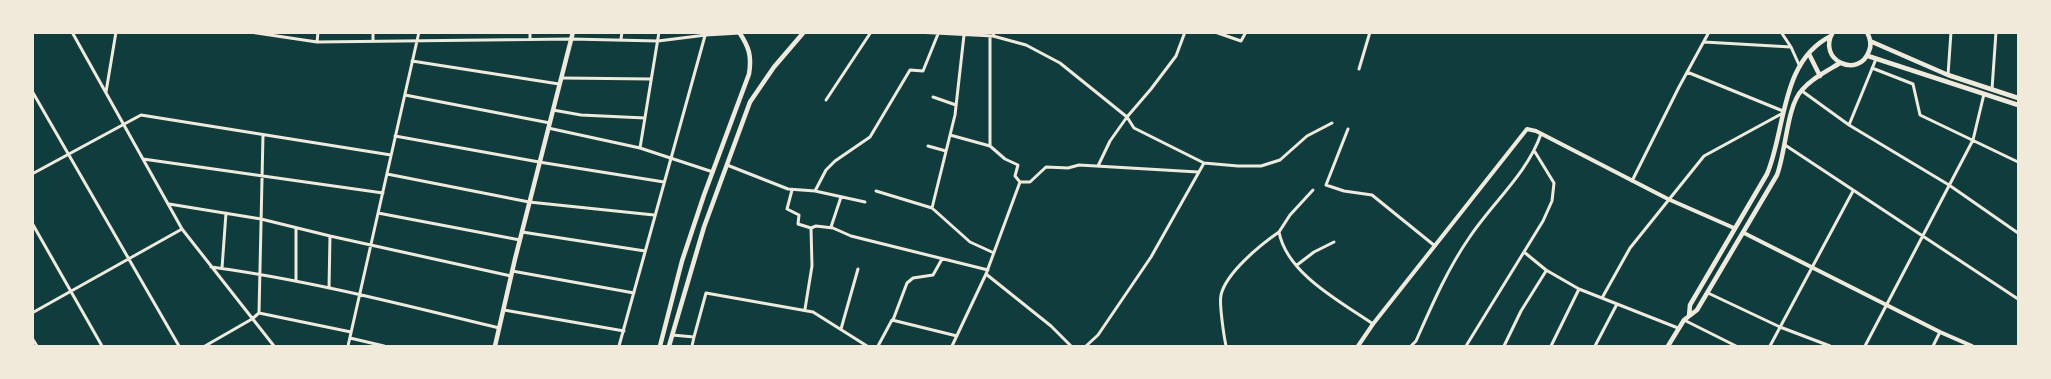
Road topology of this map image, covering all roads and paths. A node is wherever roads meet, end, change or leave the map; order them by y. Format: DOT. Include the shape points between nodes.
graph roads {
  1 [pos="72,32"];
  2 [pos="116,32"];
  3 [pos="250,32"];
  4 [pos="318,32"];
  5 [pos="373,32"];
  6 [pos="419,32"];
  7 [pos="530,32"];
  8 [pos="572,32"];
  9 [pos="622,32"];
  10 [pos="658,32"];
  11 [pos="804,32"];
  12 [pos="870,32"];
  13 [pos="916,32"];
  14 [pos="1185,32"];
  15 [pos="1215,32"];
  16 [pos="1246,32"];
  17 [pos="1370,32"];
  18 [pos="1709,32"];
  19 [pos="1781,32"];
  20 [pos="1867,32"];
  21 [pos="1951,32"];
  22 [pos="1996,32"];
  23 [pos="258,33"];
  24 [pos="740,33"];
  25 [pos="706,34"];
  26 [pos="938,34"];
  27 [pos="1832,34"];
  28 [pos="964,35"];
  29 [pos="993,35"];
  30 [pos="530,39"];
  31 [pos="571,39"];
  32 [pos="417,40"];
  33 [pos="621,40"];
  34 [pos="1870,40"];
  35 [pos="373,41"];
  36 [pos="658,41"];
  37 [pos="318,42"];
  38 [pos="1703,42"];
  39 [pos="1791,47"];
  40 [pos="1809,54"];
  41 [pos="1868,56"];
  42 [pos="1876,59"];
  43 [pos="412,61"];
  44 [pos="1840,63"];
  45 [pos="1800,67"];
  46 [pos="1872,68"];
  47 [pos="1359,70"];
  48 [pos="1687,72"];
  49 [pos="1948,75"];
  50 [pos="1820,76"];
  51 [pos="561,78"];
  52 [pos="651,79"];
  53 [pos="560,84"];
  54 [pos="1992,89"];
  55 [pos="1801,90"];
  56 [pos="32,91"];
  57 [pos="106,93"];
  58 [pos="1984,94"];
  59 [pos="405,95"];
  60 [pos="933,98"];
  61 [pos="2018,98"];
  62 [pos="826,100"];
  63 [pos="956,105"];
  64 [pos="2018,105"];
  65 [pos="553,110"];
  66 [pos="1783,112"];
  67 [pos="1127,117"];
  68 [pos="645,118"];
  69 [pos="1332,123"];
  70 [pos="124,125"];
  71 [pos="549,125"];
  72 [pos="1849,125"];
  73 [pos="1348,128"];
  74 [pos="263,134"];
  75 [pos="1542,134"];
  76 [pos="950,135"];
  77 [pos="395,136"];
  78 [pos="1973,140"];
  79 [pos="1786,145"];
  80 [pos="928,146"];
  81 [pos="990,146"];
  82 [pos="640,148"];
  83 [pos="946,151"];
  84 [pos="1535,152"];
  85 [pos="69,154"];
  86 [pos="391,155"];
  87 [pos="672,158"];
  88 [pos="143,159"];
  89 [pos="539,162"];
  90 [pos="2018,162"];
  91 [pos="1204,163"];
  92 [pos="727,165"];
  93 [pos="1098,166"];
  94 [pos="712,172"];
  95 [pos="1199,172"];
  96 [pos="32,174"];
  97 [pos="387,174"];
  98 [pos="262,176"];
  99 [pos="1632,181"];
  100 [pos="664,182"];
  101 [pos="1020,182"];
  102 [pos="1949,185"];
  103 [pos="792,190"];
  104 [pos="1313,190"];
  105 [pos="876,191"];
  106 [pos="1853,191"];
  107 [pos="815,192"];
  108 [pos="383,193"];
  109 [pos="841,197"];
  110 [pos="1668,199"];
  111 [pos="529,202"];
  112 [pos="865,202"];
  113 [pos="168,204"];
  114 [pos="932,208"];
  115 [pos="226,213"];
  116 [pos="378,213"];
  117 [pos="654,215"];
  118 [pos="261,219"];
  119 [pos="32,223"];
  120 [pos="296,228"];
  121 [pos="811,228"];
  122 [pos="831,228"];
  123 [pos="1734,228"];
  124 [pos="182,229"];
  125 [pos="522,232"];
  126 [pos="1279,232"];
  127 [pos="1744,233"];
  128 [pos="2018,233"];
  129 [pos="330,236"];
  130 [pos="1923,237"];
  131 [pos="520,240"];
  132 [pos="1334,242"];
  133 [pos="371,244"];
  134 [pos="1435,246"];
  135 [pos="645,251"];
  136 [pos="1524,252"];
  137 [pos="994,253"];
  138 [pos="942,258"];
  139 [pos="130,259"];
  140 [pos="1297,265"];
  141 [pos="1812,266"];
  142 [pos="210,267"];
  143 [pos="222,268"];
  144 [pos="858,269"];
  145 [pos="988,270"];
  146 [pos="1546,270"];
  147 [pos="511,273"];
  148 [pos="261,274"];
  149 [pos="986,274"];
  150 [pos="296,281"];
  151 [pos="329,288"];
  152 [pos="1579,289"];
  153 [pos="71,292"];
  154 [pos="634,293"];
  155 [pos="1708,293"];
  156 [pos="360,295"];
  157 [pos="1602,298"];
  158 [pos="2018,299"];
  159 [pos="1617,304"];
  160 [pos="1887,305"];
  161 [pos="805,309"];
  162 [pos="503,310"];
  163 [pos="259,313"];
  164 [pos="32,314"];
  165 [pos="1689,316"];
  166 [pos="252,319"];
  167 [pos="892,320"];
  168 [pos="1684,320"];
  169 [pos="1373,324"];
  170 [pos="1780,327"];
  171 [pos="499,328"];
  172 [pos="1678,328"];
  173 [pos="841,329"];
  174 [pos="624,331"];
  175 [pos="351,332"];
  176 [pos="1940,332"];
  177 [pos="671,335"];
  178 [pos="957,336"];
  179 [pos="694,337"];
  180 [pos="32,338"];
  181 [pos="350,338"];
  182 [pos="37,346"];
  183 [pos="102,346"];
  184 [pos="179,346"];
  185 [pos="205,346"];
  186 [pos="274,346"];
  187 [pos="348,346"];
  188 [pos="384,346"];
  189 [pos="495,346"];
  190 [pos="501,346"];
  191 [pos="619,346"];
  192 [pos="660,346"];
  193 [pos="669,346"];
  194 [pos="692,346"];
  195 [pos="867,346"];
  196 [pos="878,346"];
  197 [pos="952,346"];
  198 [pos="1071,346"];
  199 [pos="1086,346"];
  200 [pos="1226,346"];
  201 [pos="1358,346"];
  202 [pos="1412,346"];
  203 [pos="1466,346"];
  204 [pos="1504,346"];
  205 [pos="1551,346"];
  206 [pos="1595,346"];
  207 [pos="1668,346"];
  208 [pos="1736,346"];
  209 [pos="1770,346"];
  210 [pos="1830,346"];
  211 [pos="1865,346"];
  212 [pos="1933,346"];
  213 [pos="1972,346"];
  1 -- 57 [label="street"];
  2 -- 57 [label="street"];
  3 -- 23 [label="street"];
  4 -- 37 [label="street"];
  5 -- 35 [label="street"];
  6 -- 32 [label="street"];
  7 -- 30 [label="street"];
  8 -- 31 [label="main road"];
  9 -- 33 [label="street"];
  10 -- 36 [label="street"];
  11 -- 92 [label="main road" via="750,102"];
  12 -- 62 [label="street"];
  13 -- 26 [label="street"];
  14 -- 67 [label="street" via="1176,56"];
  15 -- 16 [label="street" via="1241,41"];
  17 -- 47 [label="street"];
  18 -- 38 [label="street"];
  19 -- 39 [label="street"];
  20 -- 34 [label="main road"];
  21 -- 49 [label="street"];
  22 -- 54 [label="street"];
  23 -- 37 [label="street"];
  24 -- 25 [label="street"];
  24 -- 94 [label="main road" via="750,50 749,74"];
  25 -- 36 [label="street"];
  25 -- 87 [label="street"];
  26 -- 28 [label="street"];
  26 -- 107 [label="street" via="923,71 910,70 870,137 835,161 826,170"];
  27 -- 40 [label="main road"];
  27 -- 44 [label="main road" via="1830,52"];
  28 -- 29 [label="street"];
  28 -- 63 [label="street"];
  29 -- 67 [label="street" via="1026,45 1060,63"];
  29 -- 81 [label="street"];
  30 -- 31 [label="street"];
  30 -- 32 [label="street"];
  31 -- 33 [label="street"];
  31 -- 51 [label="main road"];
  32 -- 35 [label="street"];
  32 -- 43 [label="street"];
  33 -- 36 [label="street"];
  34 -- 41 [label="main road"];
  34 -- 49 [label="main road"];
  35 -- 37 [label="street"];
  36 -- 52 [label="street"];
  38 -- 39 [label="street"];
  38 -- 48 [label="street"];
  39 -- 45 [label="street"];
  40 -- 45 [label="main road"];
  40 -- 50 [label="main road"];
  41 -- 42 [label="main road"];
  41 -- 44 [label="main road" via="1856,65"];
  42 -- 46 [label="street"];
  42 -- 58 [label="main road"];
  43 -- 53 [label="street"];
  43 -- 59 [label="street"];
  44 -- 50 [label="main road"];
  45 -- 66 [label="main road"];
  46 -- 72 [label="street"];
  46 -- 78 [label="street" via="1913,84 1920,115"];
  48 -- 66 [label="street"];
  48 -- 99 [label="street"];
  49 -- 54 [label="main road"];
  50 -- 55 [label="main road"];
  51 -- 52 [label="street"];
  51 -- 53 [label="main road"];
  52 -- 68 [label="street"];
  53 -- 65 [label="main road"];
  54 -- 61 [label="main road"];
  55 -- 72 [label="street"];
  55 -- 79 [label="main road" via="1792,106"];
  56 -- 85 [label="street"];
  57 -- 70 [label="street"];
  58 -- 64 [label="main road"];
  58 -- 78 [label="street"];
  59 -- 71 [label="street"];
  59 -- 77 [label="street"];
  60 -- 63 [label="street"];
  63 -- 76 [label="street"];
  65 -- 68 [label="street" via="581,115"];
  65 -- 71 [label="main road"];
  66 -- 110 [label="street" via="1704,156"];
  66 -- 123 [label="main road" via="1767,174"];
  67 -- 91 [label="street" via="1134,128"];
  67 -- 93 [label="street"];
  68 -- 82 [label="street"];
  69 -- 91 [label="street" via="1307,136 1280,160 1260,166"];
  70 -- 74 [label="street" via="141,115"];
  70 -- 85 [label="street"];
  70 -- 88 [label="street"];
  71 -- 82 [label="street"];
  71 -- 89 [label="main road"];
  72 -- 102 [label="street"];
  73 -- 134 [label="street" via="1326,185 1372,195"];
  74 -- 86 [label="street"];
  74 -- 98 [label="street"];
  75 -- 84 [label="street"];
  75 -- 99 [label="street"];
  75 -- 134 [label="street" via="1527,129"];
  76 -- 81 [label="street"];
  76 -- 83 [label="street"];
  77 -- 86 [label="street"];
  77 -- 89 [label="street"];
  78 -- 90 [label="street"];
  78 -- 102 [label="street"];
  79 -- 106 [label="street"];
  79 -- 127 [label="main road" via="1776,175"];
  80 -- 83 [label="street"];
  81 -- 101 [label="street" via="1018,165 1015,176"];
  82 -- 87 [label="street"];
  83 -- 114 [label="street"];
  84 -- 136 [label="street" via="1554,183 1552,201"];
  84 -- 202 [label="street" via="1469,237 1449,269"];
  85 -- 96 [label="street"];
  85 -- 139 [label="street"];
  86 -- 97 [label="street"];
  87 -- 94 [label="street"];
  87 -- 100 [label="street"];
  88 -- 98 [label="street"];
  88 -- 113 [label="street"];
  89 -- 100 [label="street"];
  89 -- 111 [label="main road"];
  91 -- 95 [label="street"];
  92 -- 103 [label="street"];
  92 -- 177 [label="main road"];
  93 -- 95 [label="street"];
  93 -- 101 [label="street" via="1046,167 1030,182"];
  94 -- 192 [label="main road" via="682,262"];
  95 -- 199 [label="street" via="1146,264 1098,335"];
  97 -- 108 [label="street"];
  97 -- 111 [label="street"];
  98 -- 108 [label="street"];
  98 -- 118 [label="street"];
  99 -- 110 [label="street"];
  100 -- 117 [label="street"];
  101 -- 137 [label="street"];
  102 -- 128 [label="street"];
  102 -- 130 [label="street"];
  103 -- 107 [label="street"];
  103 -- 121 [label="street" via="787,209 799,215 798,224"];
  104 -- 126 [label="street"];
  105 -- 114 [label="street"];
  106 -- 130 [label="street"];
  106 -- 141 [label="street"];
  107 -- 109 [label="street"];
  108 -- 116 [label="street"];
  109 -- 112 [label="street"];
  109 -- 122 [label="street"];
  110 -- 123 [label="street"];
  110 -- 157 [label="street" via="1630,248"];
  111 -- 117 [label="street"];
  111 -- 125 [label="main road"];
  113 -- 115 [label="street"];
  113 -- 124 [label="street"];
  114 -- 137 [label="street" via="970,242"];
  115 -- 118 [label="street"];
  115 -- 143 [label="street"];
  116 -- 131 [label="street"];
  116 -- 133 [label="street"];
  117 -- 135 [label="street"];
  118 -- 120 [label="street"];
  118 -- 148 [label="street"];
  119 -- 153 [label="street"];
  120 -- 129 [label="street"];
  120 -- 150 [label="street"];
  121 -- 122 [label="street"];
  121 -- 161 [label="street" via="812,266"];
  122 -- 138 [label="street" via="851,236"];
  123 -- 165 [label="main road" via="1690,305"];
  124 -- 139 [label="street"];
  124 -- 142 [label="street"];
  125 -- 131 [label="main road"];
  125 -- 135 [label="street"];
  126 -- 140 [label="street" via="1281,241"];
  126 -- 200 [label="street" via="1241,265 1220,296"];
  127 -- 141 [label="street"];
  127 -- 155 [label="main road"];
  129 -- 133 [label="street"];
  129 -- 151 [label="street"];
  130 -- 158 [label="street"];
  130 -- 160 [label="street"];
  131 -- 147 [label="main road"];
  132 -- 140 [label="street"];
  133 -- 147 [label="street"];
  133 -- 156 [label="street"];
  134 -- 169 [label="street"];
  135 -- 154 [label="street"];
  136 -- 146 [label="street"];
  136 -- 203 [label="street"];
  137 -- 145 [label="street"];
  138 -- 145 [label="street"];
  138 -- 167 [label="street" via="933,275 913,278 906,283"];
  139 -- 153 [label="street"];
  139 -- 184 [label="street"];
  140 -- 169 [label="street" via="1317,286"];
  141 -- 160 [label="street"];
  141 -- 170 [label="street"];
  142 -- 143 [label="street"];
  142 -- 166 [label="street"];
  143 -- 148 [label="street"];
  144 -- 173 [label="street"];
  145 -- 149 [label="street"];
  146 -- 152 [label="street"];
  146 -- 204 [label="street" via="1521,310"];
  147 -- 154 [label="street"];
  147 -- 162 [label="main road"];
  148 -- 150 [label="street"];
  148 -- 163 [label="street"];
  149 -- 178 [label="street"];
  149 -- 198 [label="street"];
  150 -- 151 [label="street"];
  151 -- 156 [label="street"];
  152 -- 157 [label="street"];
  152 -- 205 [label="street"];
  153 -- 164 [label="street"];
  153 -- 183 [label="street"];
  154 -- 174 [label="street"];
  155 -- 165 [label="main road"];
  155 -- 170 [label="street"];
  156 -- 171 [label="street"];
  156 -- 175 [label="street"];
  157 -- 159 [label="street"];
  159 -- 172 [label="street"];
  159 -- 206 [label="street"];
  160 -- 176 [label="street"];
  160 -- 211 [label="street"];
  161 -- 173 [label="street"];
  161 -- 179 [label="street" via="706,293"];
  162 -- 171 [label="main road"];
  162 -- 174 [label="street"];
  163 -- 166 [label="street"];
  163 -- 175 [label="street"];
  165 -- 168 [label="main road"];
  166 -- 185 [label="street"];
  166 -- 186 [label="street"];
  167 -- 178 [label="street"];
  167 -- 196 [label="street"];
  168 -- 172 [label="main road"];
  168 -- 208 [label="street"];
  169 -- 201 [label="street"];
  170 -- 209 [label="street"];
  170 -- 210 [label="street"];
  171 -- 189 [label="main road"];
  172 -- 207 [label="main road"];
  173 -- 195 [label="street"];
  174 -- 191 [label="street"];
  175 -- 181 [label="street"];
  176 -- 212 [label="street"];
  176 -- 213 [label="street"];
  177 -- 179 [label="street"];
  177 -- 193 [label="main road"];
  178 -- 197 [label="street"];
  179 -- 194 [label="street"];
  180 -- 182 [label="street"];
  181 -- 187 [label="street"];
  181 -- 188 [label="street"];
  189 -- 190 [label="street"];
}
